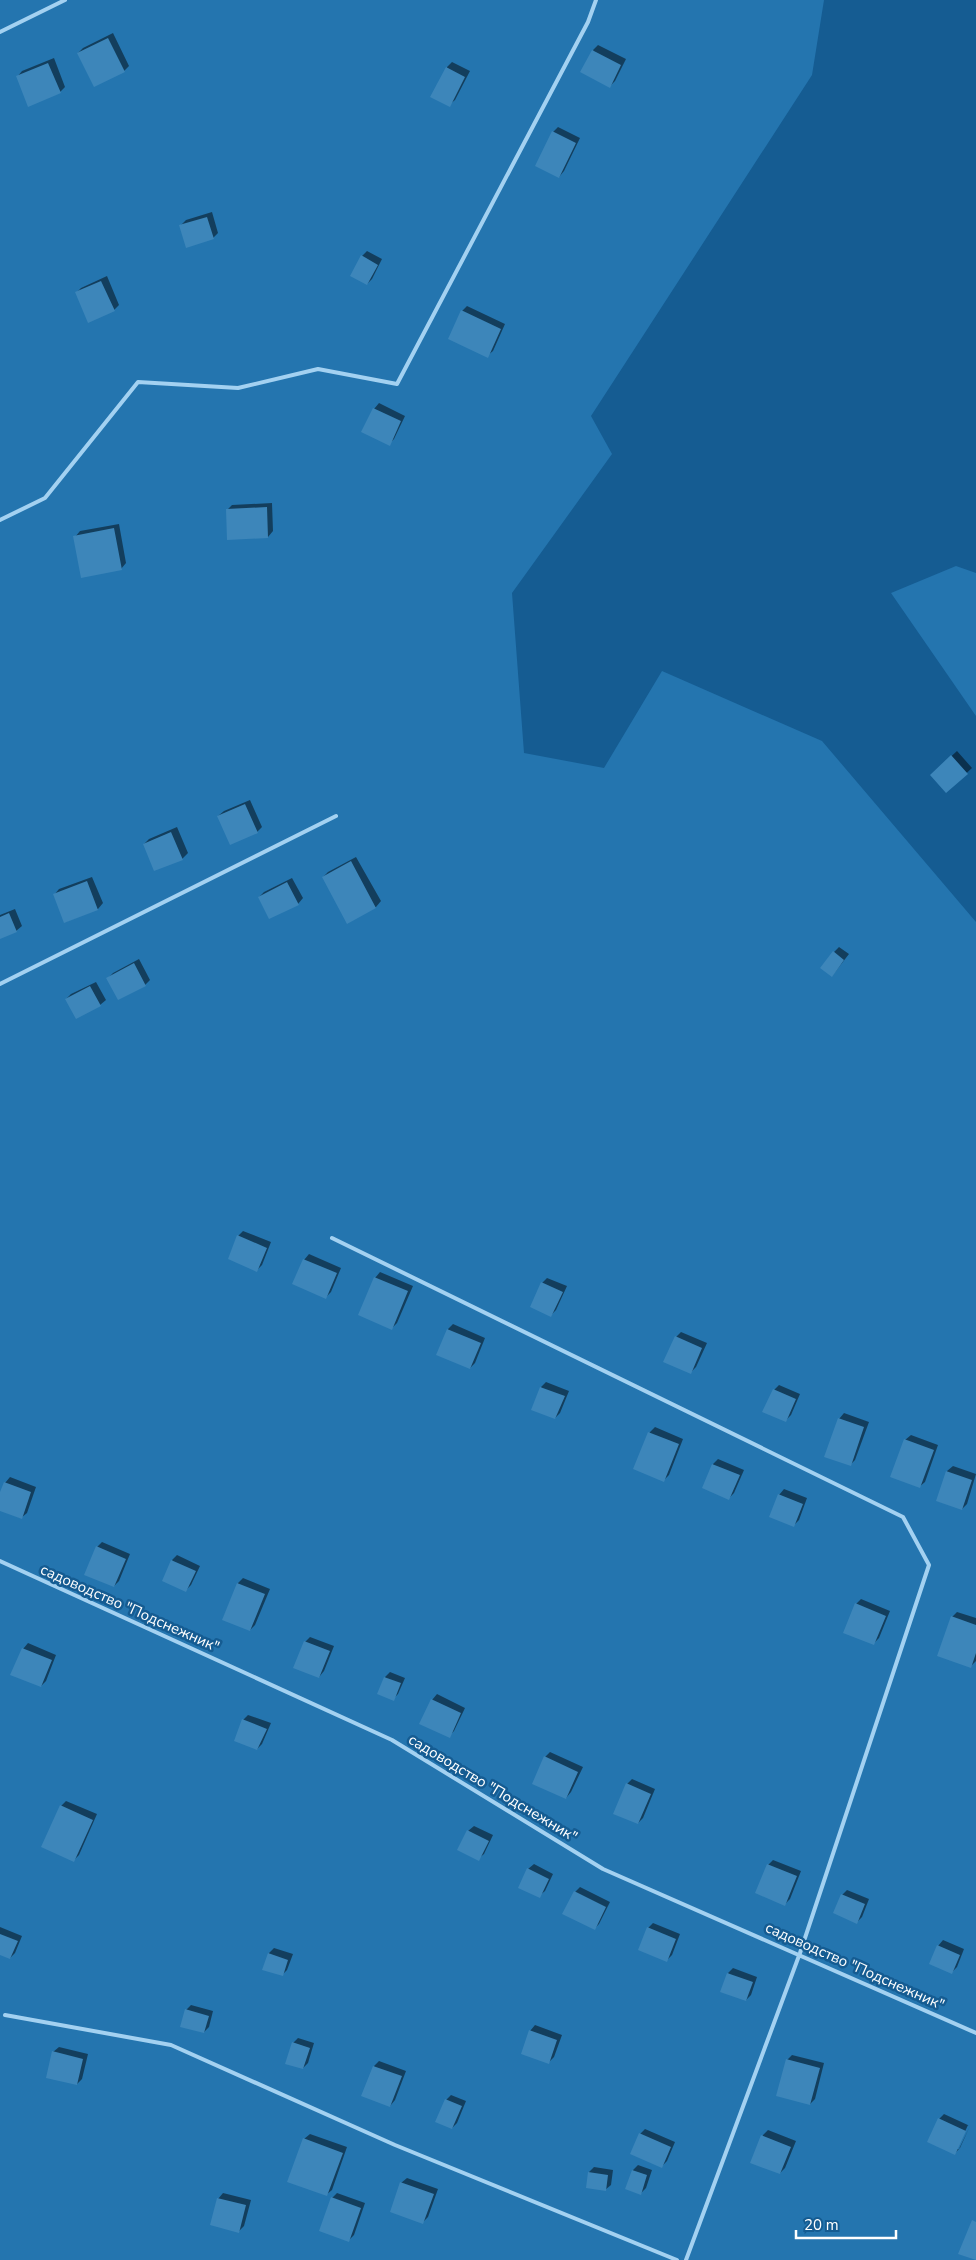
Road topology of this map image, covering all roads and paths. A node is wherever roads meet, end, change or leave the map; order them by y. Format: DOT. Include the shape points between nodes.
graph roads {
  1 [pos="65,0"];
  2 [pos="596,0"];
  3 [pos="0,32"];
  4 [pos="0,520"];
  5 [pos="336,816"];
  6 [pos="0,984"];
  7 [pos="332,1238"];
  8 [pos="0,1561"];
  9 [pos="800,1953"];
  10 [pos="5,2015"];
  11 [pos="976,2032"];
  12 [pos="677,2260"];
  13 [pos="686,2260"];
  1 -- 3 [label="lane"];
  2 -- 4 [label="lane" via="588,22 398,384 318,369 238,388 138,382 45,498"];
  5 -- 6 [label="lane"];
  7 -- 9 [label="lane" via="903,1517 930,1565"];
  8 -- 9 [label="lane, садоводство \"Подснежник\"" via="392,1740 603,1869"];
  9 -- 11 [label="lane, садоводство \"Подснежник\""];
  9 -- 13 [label="lane"];
  10 -- 12 [label="lane" via="171,2045 395,2145"];
}
